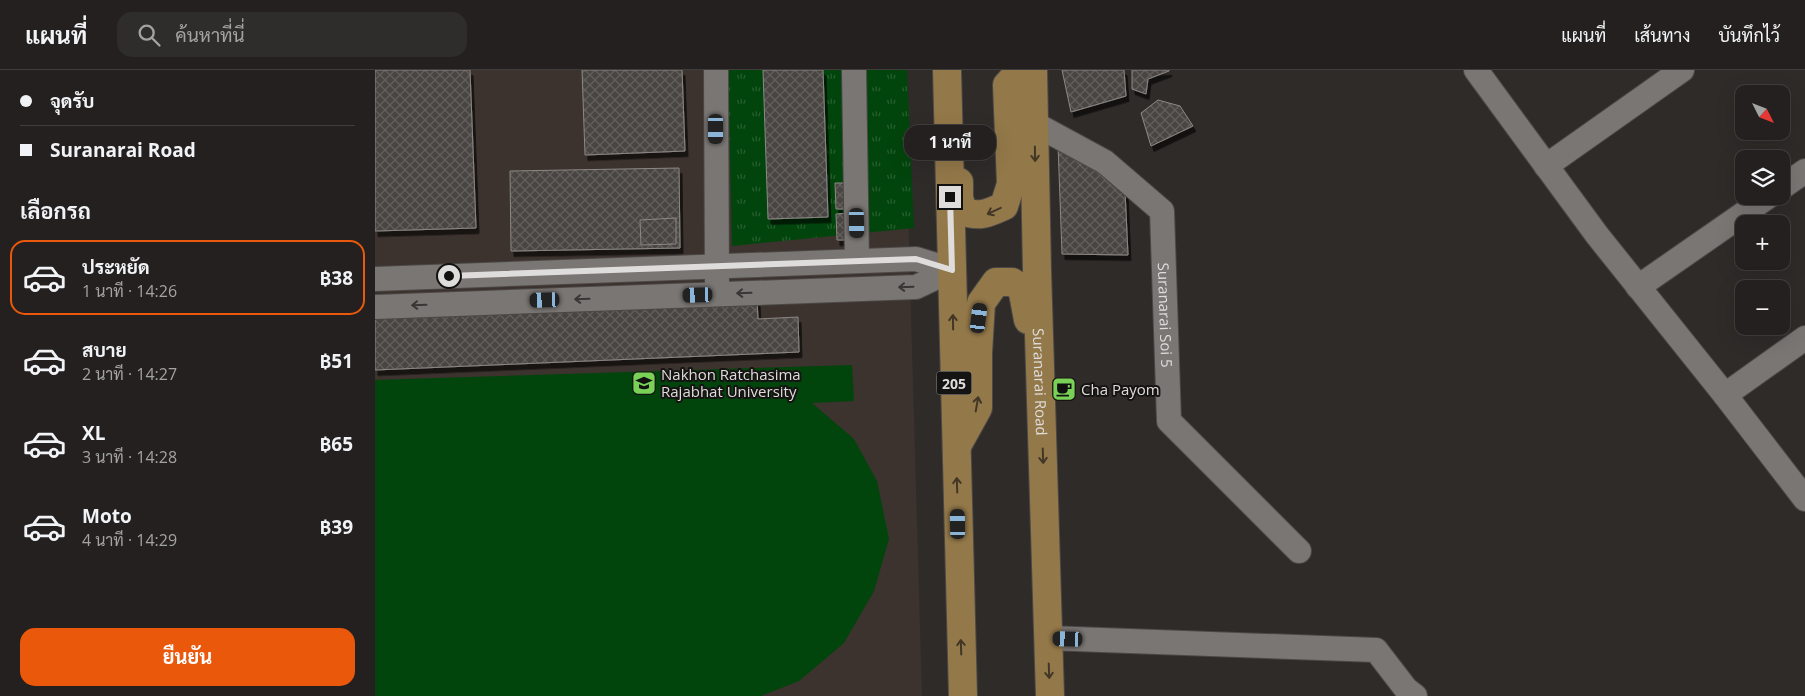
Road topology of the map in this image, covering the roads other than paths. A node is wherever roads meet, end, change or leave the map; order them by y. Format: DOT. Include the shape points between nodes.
graph roads {
  1 [pos="715,70"];
  2 [pos="854,70"];
  3 [pos="1021,70"];
  4 [pos="1033,70"];
  5 [pos="1476,70"];
  6 [pos="1682,70"];
  7 [pos="947,78"];
  8 [pos="1035,124"];
  9 [pos="1546,166"];
  10 [pos="1805,171"];
  11 [pos="1790,182"];
  12 [pos="1756,205"];
  13 [pos="857,261"];
  14 [pos="716,266"];
  15 [pos="952,270"];
  16 [pos="524,274"];
  17 [pos="375,279"];
  18 [pos="1638,287"];
  19 [pos="717,294"];
  20 [pos="526,301"];
  21 [pos="375,307"];
  22 [pos="1805,338"];
  23 [pos="1041,393"];
  24 [pos="1725,395"];
  25 [pos="956,448"];
  26 [pos="1805,499"];
  27 [pos="1299,551"];
  28 [pos="1049,638"];
  29 [pos="963,696"];
  30 [pos="1050,696"];
  31 [pos="1415,696"];
  1 -- 14 [label="street"];
  2 -- 13 [label="street"];
  3 -- 7 [label="main road, one-way" via="1007,85 1011,184 1004,206 986,214 971,215 963,211 959,198"];
  4 -- 8 [label="main road, Suranarai Road"];
  5 -- 9 [label="street"];
  6 -- 9 [label="street"];
  7 -- 15 [label="main road, 205"];
  8 -- 23 [label="main road, Suranarai Road, one-way"];
  8 -- 27 [label="street, Suranarai Soi 5" via="1105,162 1162,210 1169,421"];
  9 -- 18 [label="street"];
  10 -- 11 [label="street"];
  12 -- 18 [label="street"];
  13 -- 14 [label="street"];
  13 -- 15 [label="street" via="916,259"];
  14 -- 16 [label="street"];
  14 -- 19 [label="street"];
  15 -- 19 [label="street, one-way" via="915,287"];
  25 -- 15 [label="main road, 205, one-way"];
  16 -- 17 [label="street"];
  16 -- 20 [label="street"];
  18 -- 24 [label="street"];
  19 -- 20 [label="street, one-way"];
  20 -- 21 [label="street, one-way"];
  22 -- 24 [label="street"];
  25 -- 23 [label="main road, one-way" via="978,408 981,303 996,282 1012,282 1022,288"];
  23 -- 28 [label="main road, Suranarai Road, one-way"];
  24 -- 26 [label="street"];
  29 -- 25 [label="main road, 205, one-way"];
  28 -- 30 [label="main road, Suranarai Road, one-way"];
  28 -- 31 [label="street" via="1376,650"];
}
